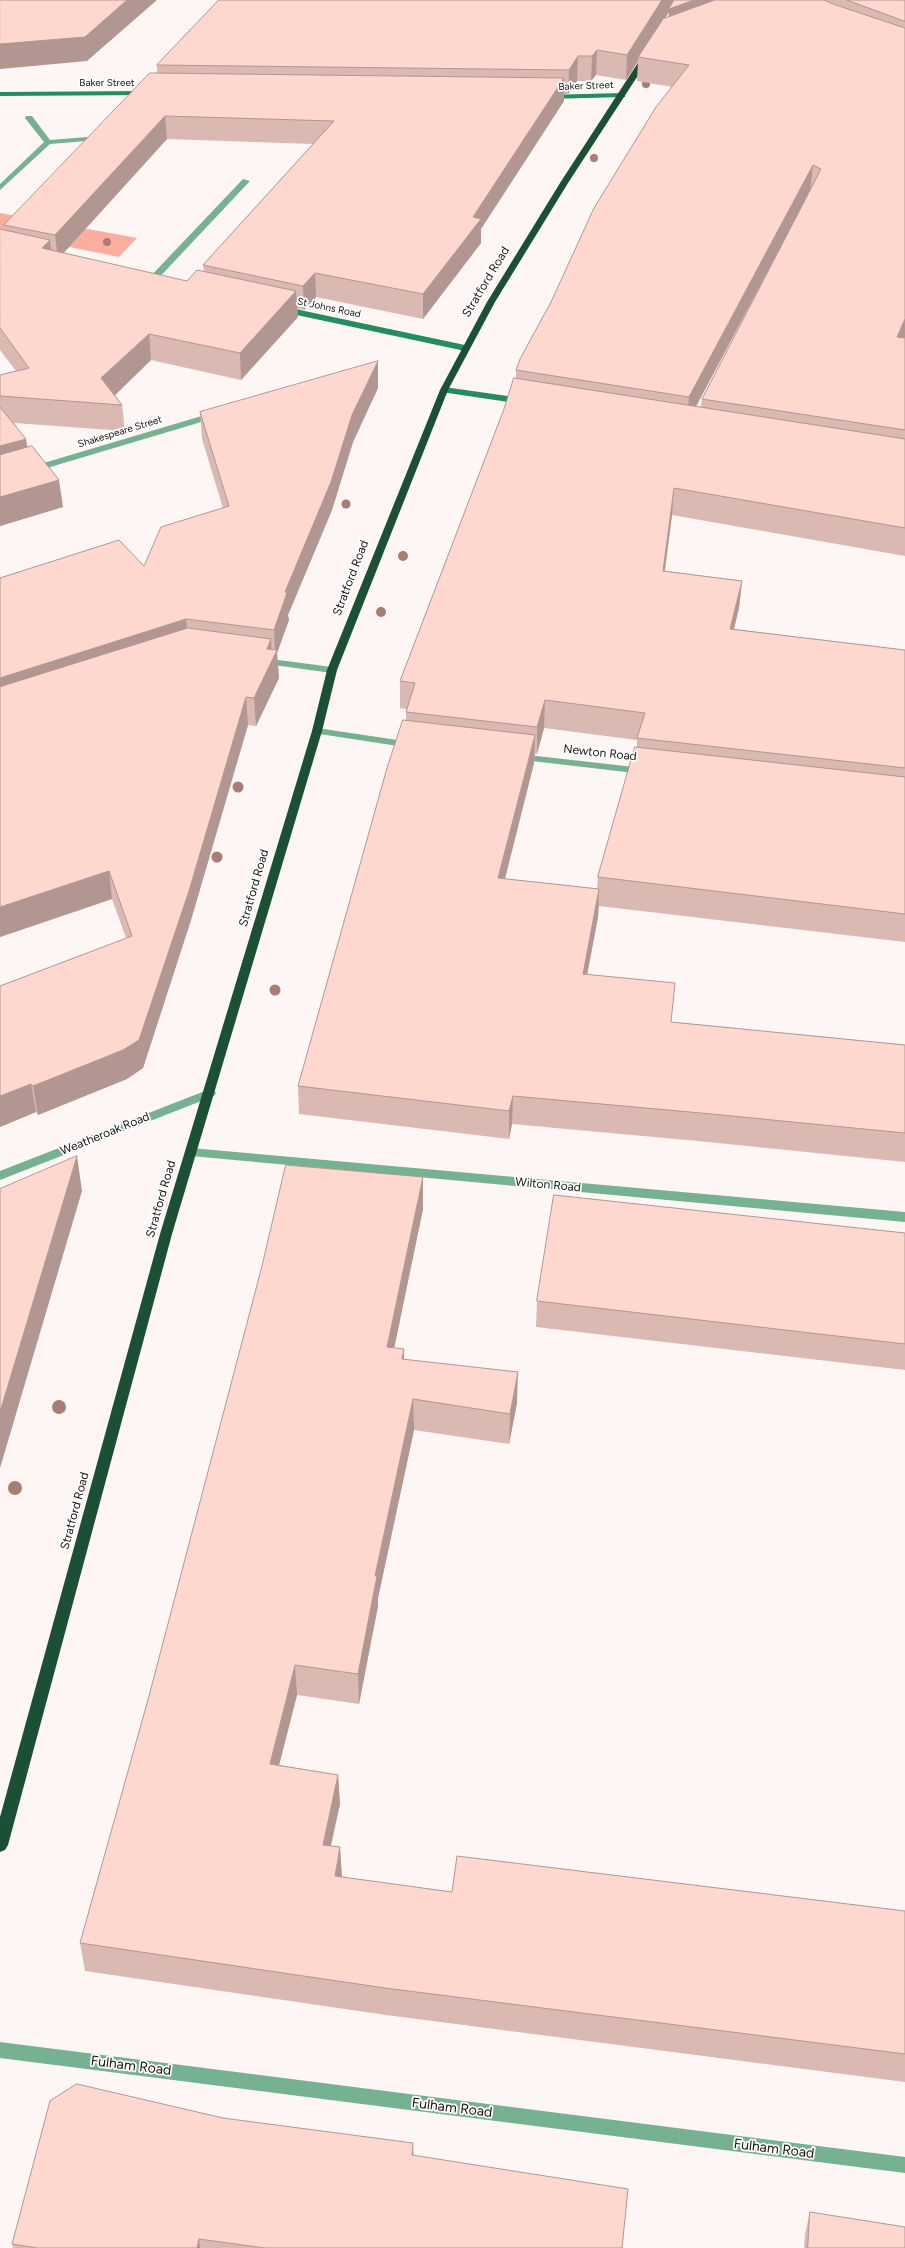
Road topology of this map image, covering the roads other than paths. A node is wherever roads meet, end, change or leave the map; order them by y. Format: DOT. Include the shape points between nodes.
graph roads {
  1 [pos="650,52"];
  2 [pos="159,93"];
  3 [pos="0,94"];
  4 [pos="622,95"];
  5 [pos="541,97"];
  6 [pos="28,118"];
  7 [pos="99,138"];
  8 [pos="48,142"];
  9 [pos="246,181"];
  10 [pos="0,188"];
  11 [pos="150,282"];
  12 [pos="271,307"];
  13 [pos="465,348"];
  14 [pos="444,390"];
  15 [pos="530,402"];
  16 [pos="223,412"];
  17 [pos="0,479"];
  18 [pos="256,660"];
  19 [pos="332,670"];
  20 [pos="317,731"];
  21 [pos="420,746"];
  22 [pos="507,756"];
  23 [pos="657,773"];
  24 [pos="210,1093"];
  25 [pos="191,1152"];
  26 [pos="0,1176"];
  27 [pos="905,1217"];
  28 [pos="0,1845"];
  29 [pos="0,2050"];
  30 [pos="905,2165"];
  1 -- 4 [label="highway, Stratford Road"];
  2 -- 3 [label="main road, Baker Street"];
  4 -- 5 [label="main road, Baker Street"];
  4 -- 13 [label="highway, Stratford Road" via="560,190"];
  6 -- 8 [label="street"];
  7 -- 8 [label="street"];
  8 -- 10 [label="street"];
  9 -- 11 [label="street"];
  12 -- 13 [label="main road, St Johns Road"];
  13 -- 14 [label="highway, Stratford Road"];
  14 -- 15 [label="main road"];
  14 -- 19 [label="highway, Stratford Road"];
  16 -- 17 [label="street, Shakespeare Street"];
  18 -- 19 [label="street"];
  19 -- 20 [label="highway, Stratford Road"];
  20 -- 21 [label="street"];
  20 -- 24 [label="highway, Stratford Road"];
  22 -- 23 [label="street, Newton Road"];
  24 -- 25 [label="highway, Stratford Road"];
  24 -- 26 [label="street, Weatheroak Road"];
  25 -- 27 [label="street, Wilton Road"];
  25 -- 28 [label="highway, Stratford Road" via="166,1234"];
  29 -- 30 [label="street, Fulham Road"];
}
